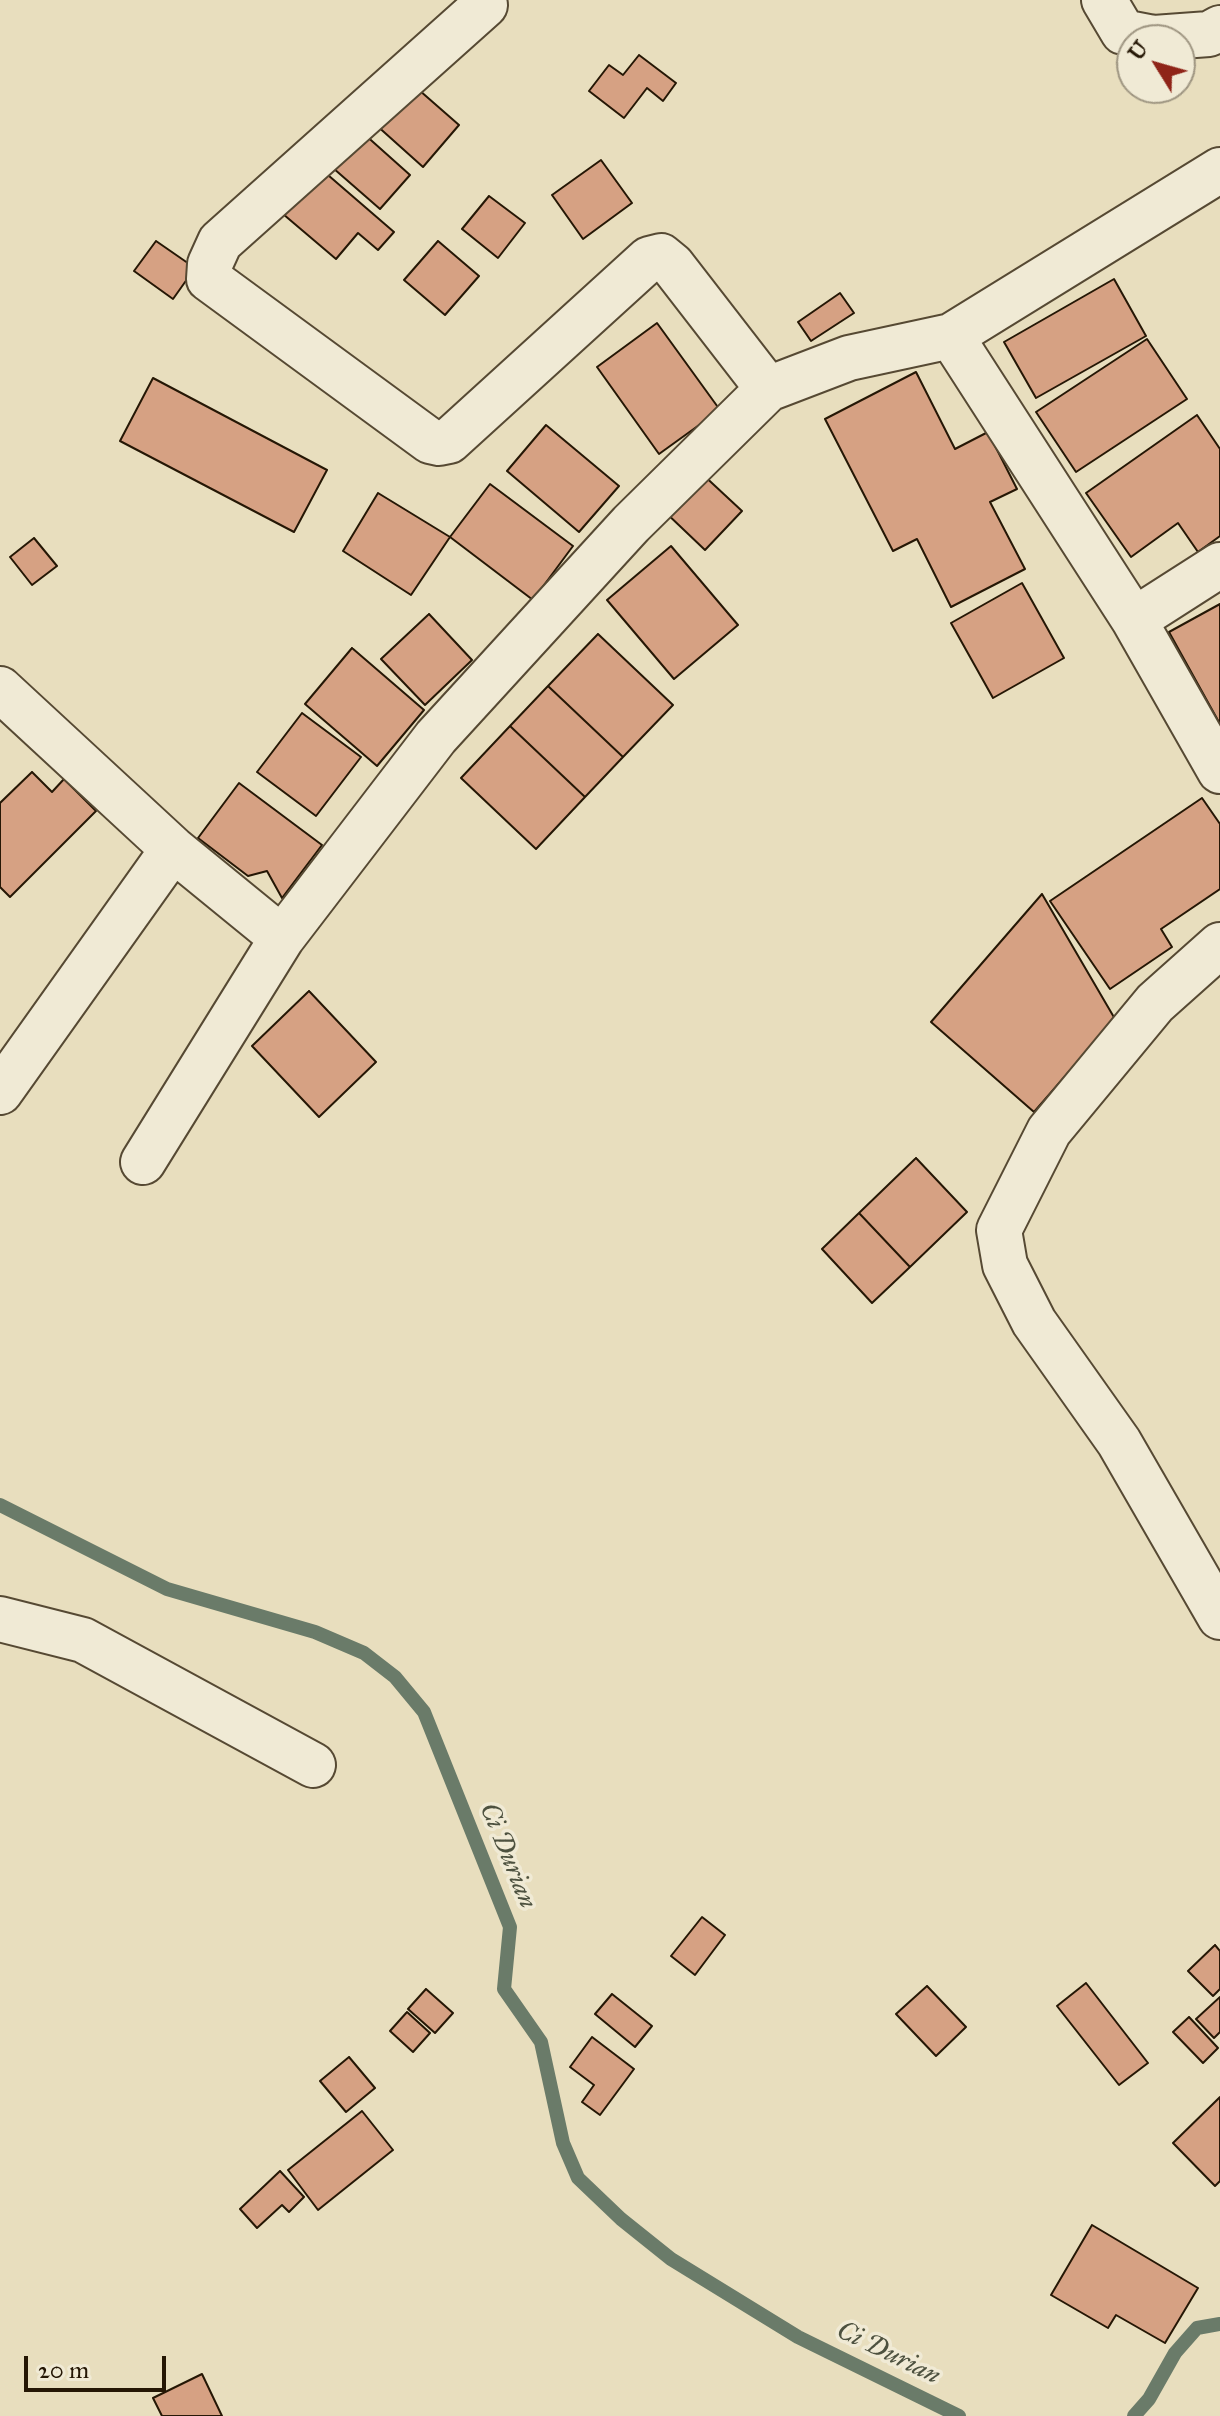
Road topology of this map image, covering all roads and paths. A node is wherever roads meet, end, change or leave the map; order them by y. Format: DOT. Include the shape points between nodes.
graph roads {
  1 [pos="1104,0"];
  2 [pos="485,5"];
  3 [pos="1220,28"];
  4 [pos="1220,170"];
  5 [pos="951,336"];
  6 [pos="768,389"];
  7 [pos="1220,565"];
  8 [pos="1134,620"];
  9 [pos="0,689"];
  10 [pos="1220,771"];
  11 [pos="173,849"];
  12 [pos="282,938"];
  13 [pos="1220,945"];
  14 [pos="0,1092"];
  15 [pos="143,1162"];
  16 [pos="1220,1617"];
  17 [pos="0,1619"];
  18 [pos="313,1765"];
  1 -- 3 [label="street" via="1123,32 1154,38 1209,34"];
  2 -- 6 [label="street" via="220,242 209,279 439,443 449,441 649,259 661,256"];
  4 -- 5 [label="street"];
  5 -- 6 [label="street" via="849,358"];
  5 -- 8 [label="street"];
  6 -- 12 [label="street" via="631,524 436,737"];
  7 -- 8 [label="street"];
  8 -- 10 [label="street"];
  9 -- 11 [label="street"];
  11 -- 12 [label="street"];
  11 -- 14 [label="street"];
  12 -- 15 [label="street"];
  13 -- 16 [label="street" via="1155,1003 1049,1131 999,1230 1005,1265 1034,1322 1119,1442"];
  17 -- 18 [label="street" via="83,1640"];
}
